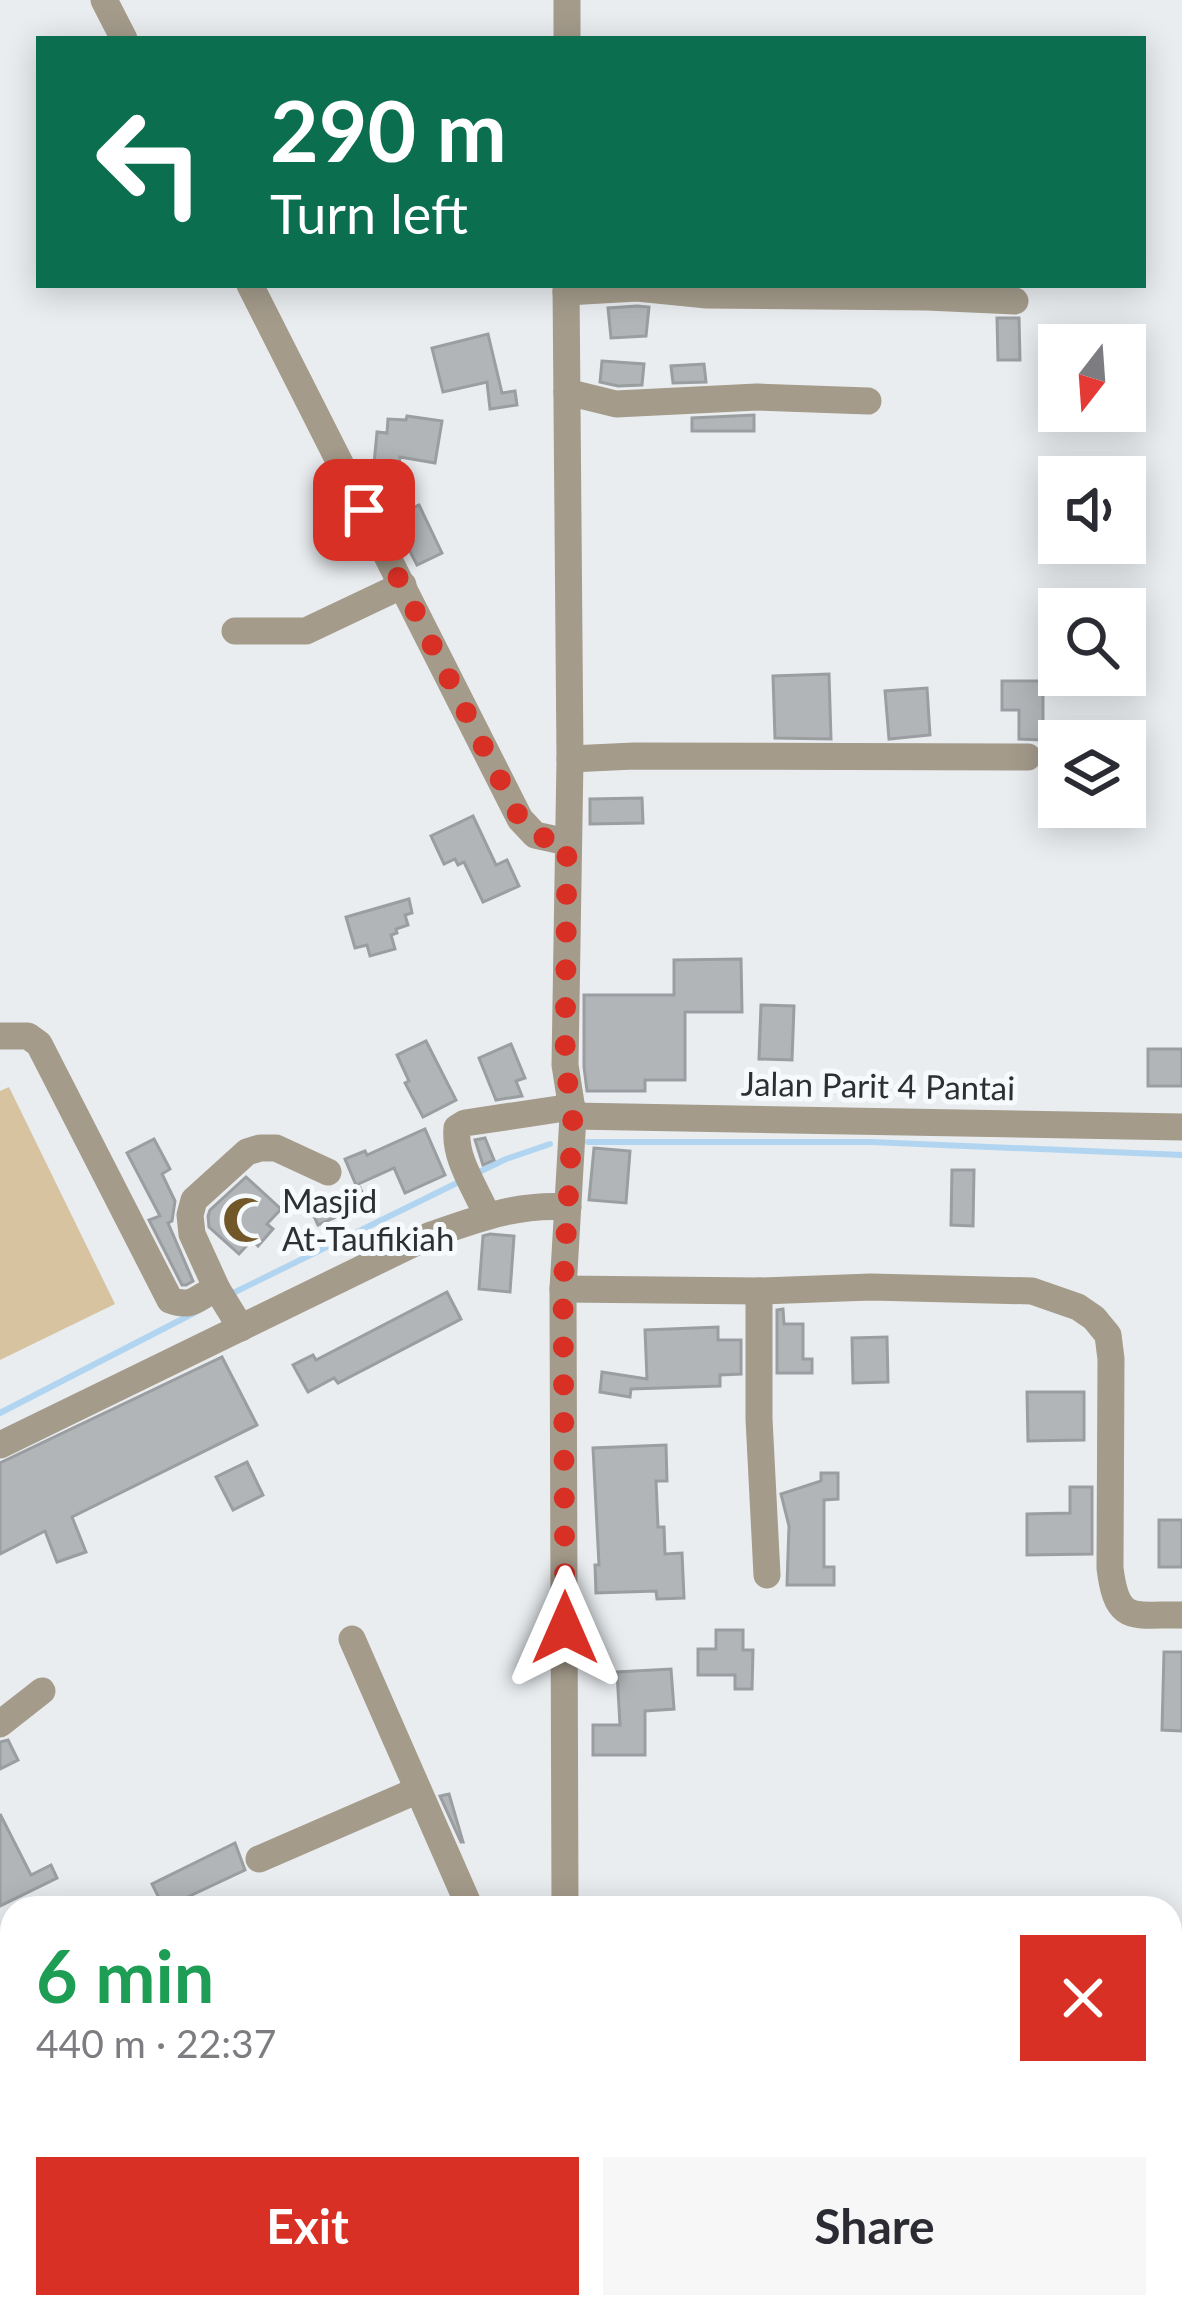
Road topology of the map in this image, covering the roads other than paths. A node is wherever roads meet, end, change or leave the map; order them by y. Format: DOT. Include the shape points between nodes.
graph roads {
  1 [pos="104,0"];
  2 [pos="567,0"];
  3 [pos="122,36"];
  4 [pos="567,36"];
  5 [pos="252,288"];
  6 [pos="566,288"];
  7 [pos="1015,301"];
  8 [pos="567,392"];
  9 [pos="868,401"];
  10 [pos="403,585"];
  11 [pos="236,631"];
  12 [pos="1028,757"];
  13 [pos="570,759"];
  14 [pos="567,842"];
  15 [pos="0,1036"];
  16 [pos="573,1112"];
  17 [pos="1182,1127"];
  18 [pos="328,1172"];
  19 [pos="476,1193"];
  20 [pos="568,1207"];
  21 [pos="563,1289"];
  22 [pos="759,1291"];
  23 [pos="227,1305"];
  24 [pos="0,1445"];
  25 [pos="767,1575"];
  26 [pos="1182,1615"];
  27 [pos="352,1640"];
  28 [pos="42,1691"];
  29 [pos="0,1724"];
  30 [pos="418,1790"];
  31 [pos="259,1858"];
  32 [pos="465,1896"];
  33 [pos="565,1896"];
  1 -- 3 [label="street"];
  2 -- 4 [label="street"];
  5 -- 10 [label="street"];
  6 -- 7 [label="street"];
  6 -- 8 [label="street"];
  8 -- 9 [label="street" via="616,404"];
  8 -- 13 [label="street"];
  10 -- 11 [label="street" via="305,631"];
  10 -- 14 [label="street" via="520,819 535,836"];
  12 -- 13 [label="street"];
  13 -- 14 [label="street"];
  14 -- 16 [label="street" via="565,1065"];
  15 -- 23 [label="street" via="39,1044 170,1300"];
  16 -- 17 [label="street, Jalan Parit 4 Pantai"];
  16 -- 19 [label="street, Jalan Parit 4 Pantai" via="457,1128"];
  16 -- 20 [label="street"];
  18 -- 23 [label="street" via="260,1148 194,1200 192,1234"];
  19 -- 20 [label="street"];
  19 -- 23 [label="street" via="431,1235"];
  20 -- 21 [label="street"];
  21 -- 22 [label="street"];
  21 -- 33 [label="street"];
  22 -- 25 [label="street"];
  22 -- 26 [label="street" via="1032,1292 1094,1318 1108,1335 1111,1359 1113,1593 1132,1614"];
  23 -- 24 [label="street"];
  27 -- 30 [label="street"];
  28 -- 29 [label="street"];
  30 -- 31 [label="street"];
  30 -- 32 [label="street"];
}
